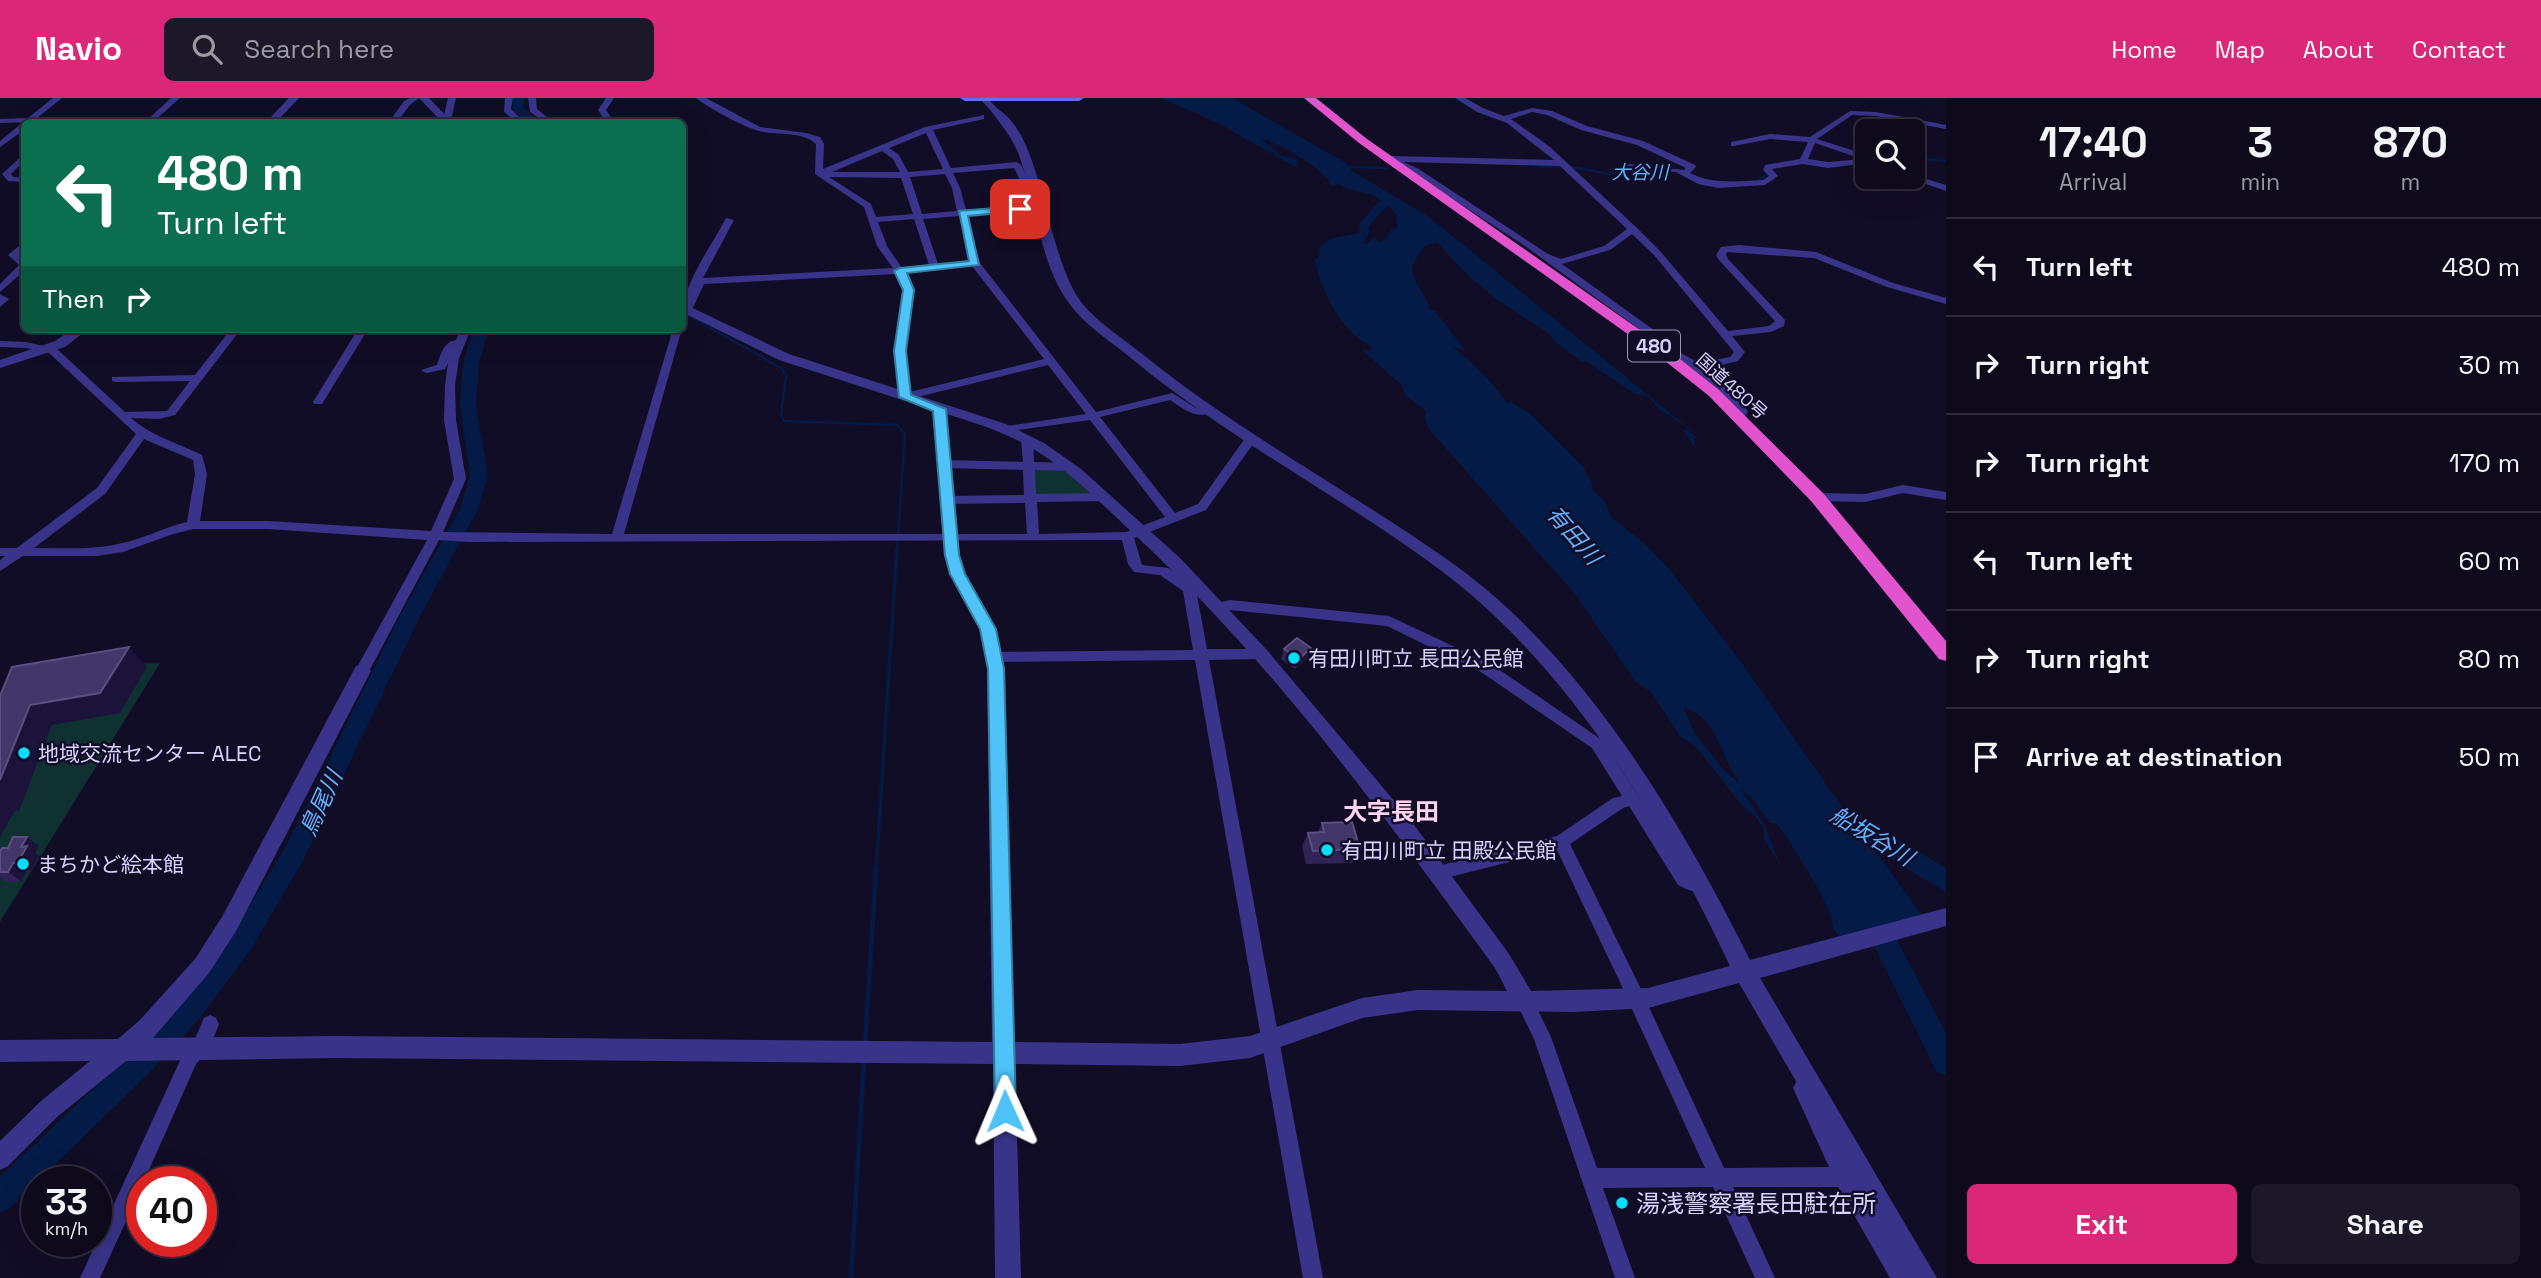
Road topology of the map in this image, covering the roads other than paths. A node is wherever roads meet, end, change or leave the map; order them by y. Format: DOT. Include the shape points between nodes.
graph roads {
  1 [pos="58,98"];
  2 [pos="176,98"];
  3 [pos="294,98"];
  4 [pos="415,98"];
  5 [pos="424,98"];
  6 [pos="452,98"];
  7 [pos="509,98"];
  8 [pos="532,98"];
  9 [pos="610,98"];
  10 [pos="701,98"];
  11 [pos="965,98"];
  12 [pos="1079,98"];
  13 [pos="1309,98"];
  14 [pos="1459,98"];
  15 [pos="989,102"];
  16 [pos="981,117"];
  17 [pos="1505,118"];
  18 [pos="32,119"];
  19 [pos="152,119"];
  20 [pos="274,119"];
  21 [pos="395,119"];
  22 [pos="444,119"];
  23 [pos="447,119"];
  24 [pos="517,119"];
  25 [pos="545,119"];
  26 [pos="608,119"];
  27 [pos="0,121"];
  28 [pos="21,123"];
  29 [pos="1946,127"];
  30 [pos="21,128"];
  31 [pos="928,129"];
  32 [pos="1812,139"];
  33 [pos="1640,143"];
  34 [pos="1734,144"];
  35 [pos="0,145"];
  36 [pos="882,147"];
  37 [pos="1677,148"];
  38 [pos="0,151"];
  39 [pos="21,154"];
  40 [pos="1855,155"];
  41 [pos="21,158"];
  42 [pos="1389,159"];
  43 [pos="1803,161"];
  44 [pos="1855,161"];
  45 [pos="1561,163"];
  46 [pos="1630,167"];
  47 [pos="949,171"];
  48 [pos="1685,173"];
  49 [pos="819,174"];
  50 [pos="905,175"];
  51 [pos="21,180"];
  52 [pos="1925,182"];
  53 [pos="1031,186"];
  54 [pos="1946,188"];
  55 [pos="962,213"];
  56 [pos="918,216"];
  57 [pos="729,220"];
  58 [pos="874,220"];
  59 [pos="1633,229"];
  60 [pos="1507,242"];
  61 [pos="21,248"];
  62 [pos="1537,253"];
  63 [pos="21,262"];
  64 [pos="975,263"];
  65 [pos="934,267"];
  66 [pos="21,268"];
  67 [pos="900,271"];
  68 [pos="696,285"];
  69 [pos="0,289"];
  70 [pos="0,297"];
  71 [pos="1946,301"];
  72 [pos="0,304"];
  73 [pos="686,310"];
  74 [pos="686,312"];
  75 [pos="78,333"];
  76 [pos="233,333"];
  77 [pos="361,333"];
  78 [pos="464,333"];
  79 [pos="677,333"];
  80 [pos="1726,334"];
  81 [pos="460,342"];
  82 [pos="0,344"];
  83 [pos="47,349"];
  84 [pos="1670,354"];
  85 [pos="1050,361"];
  86 [pos="0,364"];
  87 [pos="1697,367"];
  88 [pos="426,370"];
  89 [pos="198,378"];
  90 [pos="116,379"];
  91 [pos="905,397"];
  92 [pos="318,402"];
  93 [pos="940,409"];
  94 [pos="1208,411"];
  95 [pos="121,416"];
  96 [pos="1091,416"];
  97 [pos="1740,416"];
  98 [pos="1007,430"];
  99 [pos="142,434"];
  100 [pos="1027,439"];
  101 [pos="1250,440"];
  102 [pos="944,464"];
  103 [pos="1028,466"];
  104 [pos="1069,467"];
  105 [pos="1946,496"];
  106 [pos="1103,497"];
  107 [pos="1817,497"];
  108 [pos="1029,498"];
  109 [pos="947,500"];
  110 [pos="1172,518"];
  111 [pos="193,525"];
  112 [pos="1135,533"];
  113 [pos="438,537"];
  114 [pos="617,537"];
  115 [pos="950,538"];
  116 [pos="1033,538"];
  117 [pos="0,552"];
  118 [pos="16,553"];
  119 [pos="0,567"];
  120 [pos="1192,586"];
  121 [pos="1218,607"];
  122 [pos="1260,654"];
  123 [pos="1946,654"];
  124 [pos="1202,656"];
  125 [pos="994,657"];
  126 [pos="362,671"];
  127 [pos="1632,799"];
  128 [pos="1561,842"];
  129 [pos="1438,873"];
  130 [pos="1701,885"];
  131 [pos="1946,917"];
  132 [pos="1751,969"];
  133 [pos="1632,989"];
  134 [pos="1525,1002"];
  135 [pos="1641,1009"];
  136 [pos="210,1024"];
  137 [pos="1271,1042"];
  138 [pos="195,1047"];
  139 [pos="131,1049"];
  140 [pos="1790,1049"];
  141 [pos="0,1051"];
  142 [pos="1004,1055"];
  143 [pos="0,1158"];
  144 [pos="1718,1177"];
  145 [pos="1843,1177"];
  146 [pos="1591,1178"];
  147 [pos="90,1278"];
  148 [pos="1008,1278"];
  149 [pos="1313,1278"];
  150 [pos="1625,1278"];
  151 [pos="1765,1278"];
  152 [pos="1900,1278"];
  153 [pos="1924,1278"];
  1 -- 18 [label="street"];
  2 -- 19 [label="street"];
  3 -- 20 [label="street"];
  4 -- 21 [label="street"];
  5 -- 22 [label="street"];
  6 -- 23 [label="street"];
  7 -- 24 [label="street" via="507,110"];
  8 -- 25 [label="street" via="533,110"];
  9 -- 26 [label="street" via="602,110"];
  10 -- 49 [label="street" via="758,129 814,138 820,144"];
  11 -- 15 [label="main road"];
  12 -- 15 [label="main road"];
  13 -- 42 [label="highway, 国道480号 / 480"];
  14 -- 17 [label="street"];
  15 -- 53 [label="street" via="1016,137"];
  16 -- 31 [label="street"];
  17 -- 33 [label="street" via="1541,111"];
  17 -- 45 [label="street"];
  27 -- 28 [label="street"];
  29 -- 32 [label="street" via="1857,112"];
  30 -- 35 [label="street"];
  31 -- 36 [label="street"];
  31 -- 47 [label="street"];
  32 -- 34 [label="street" via="1778,135"];
  32 -- 40 [label="street"];
  32 -- 43 [label="street"];
  33 -- 37 [label="street"];
  33 -- 48 [label="street" via="1690,164"];
  36 -- 49 [label="street"];
  36 -- 50 [label="street" via="896,156"];
  38 -- 39 [label="street"];
  41 -- 51 [label="street" via="6,174"];
  42 -- 45 [label="street"];
  42 -- 60 [label="highway, 国道480号 / 480"];
  42 -- 62 [label="street" via="1414,170"];
  43 -- 44 [label="street" via="1828,165"];
  43 -- 48 [label="street" via="1768,167 1773,176 1759,183 1706,184"];
  45 -- 59 [label="street"];
  46 -- 48 [label="street"];
  47 -- 50 [label="street"];
  47 -- 53 [label="street" via="1017,165"];
  47 -- 55 [label="street"];
  49 -- 50 [label="street"];
  49 -- 58 [label="street" via="865,203"];
  50 -- 56 [label="street"];
  52 -- 54 [label="street"];
  53 -- 55 [label="street" via="1029,207"];
  53 -- 94 [label="street" via="1059,275 1073,300 1122,346"];
  55 -- 56 [label="street"];
  55 -- 64 [label="street"];
  56 -- 58 [label="street"];
  56 -- 65 [label="street"];
  57 -- 68 [label="street" via="701,265"];
  58 -- 67 [label="street" via="882,246"];
  59 -- 62 [label="street" via="1607,248 1560,262"];
  59 -- 80 [label="street"];
  60 -- 62 [label="street"];
  60 -- 84 [label="highway, 国道480号 / 480"];
  61 -- 63 [label="street" via="13,255"];
  62 -- 84 [label="street" via="1654,335"];
  64 -- 65 [label="street"];
  64 -- 85 [label="street"];
  65 -- 67 [label="street"];
  66 -- 69 [label="street"];
  67 -- 68 [label="street" via="706,280"];
  67 -- 91 [label="street" via="909,290 900,351"];
  68 -- 73 [label="street"];
  70 -- 72 [label="street" via="4,299"];
  71 -- 80 [label="street" via="1890,285 1816,255 1724,249 1724,260 1780,320 1771,329"];
  74 -- 91 [label="street" via="784,357"];
  75 -- 83 [label="street"];
  76 -- 89 [label="street"];
  77 -- 92 [label="street"];
  78 -- 81 [label="street"];
  79 -- 114 [label="street"];
  80 -- 87 [label="street" via="1739,356"];
  81 -- 88 [label="street" via="449,347 441,367"];
  81 -- 113 [label="street" via="450,385 450,420 460,479"];
  82 -- 83 [label="street"];
  83 -- 86 [label="street"];
  83 -- 95 [label="street"];
  84 -- 87 [label="street"];
  84 -- 97 [label="highway, 国道480号 / 480"];
  85 -- 91 [label="street"];
  85 -- 96 [label="street"];
  87 -- 97 [label="street" via="1742,411"];
  89 -- 90 [label="street"];
  89 -- 95 [label="street" via="169,415"];
  91 -- 93 [label="street"];
  93 -- 98 [label="street"];
  93 -- 102 [label="street"];
  94 -- 96 [label="street" via="1194,411 1172,396"];
  94 -- 101 [label="street"];
  95 -- 99 [label="street"];
  96 -- 98 [label="street"];
  96 -- 110 [label="street"];
  97 -- 107 [label="highway, 国道480号 / 480"];
  98 -- 100 [label="street"];
  99 -- 111 [label="street" via="198,458 201,474"];
  99 -- 118 [label="street" via="102,491"];
  100 -- 103 [label="street"];
  100 -- 104 [label="street"];
  101 -- 110 [label="street" via="1206,504"];
  101 -- 130 [label="street" via="1444,565 1516,625 1593,716 1672,833"];
  102 -- 103 [label="street"];
  102 -- 109 [label="street"];
  103 -- 104 [label="street"];
  103 -- 108 [label="street"];
  104 -- 106 [label="street"];
  105 -- 107 [label="street" via="1903,489 1866,498"];
  106 -- 108 [label="street"];
  106 -- 112 [label="street"];
  107 -- 123 [label="highway, 国道480号 / 480"];
  108 -- 109 [label="street"];
  108 -- 116 [label="street"];
  109 -- 115 [label="street"];
  110 -- 112 [label="street"];
  111 -- 113 [label="street"];
  111 -- 118 [label="street" via="123,548"];
  112 -- 116 [label="street"];
  112 -- 120 [label="street"];
  112 -- 120 [label="street" via="1134,564 1139,569 1163,571"];
  113 -- 114 [label="street"];
  113 -- 126 [label="street"];
  114 -- 115 [label="street"];
  115 -- 116 [label="street"];
  115 -- 125 [label="street" via="955,567 988,629"];
  117 -- 118 [label="street"];
  118 -- 119 [label="street"];
  120 -- 121 [label="street"];
  120 -- 124 [label="street"];
  121 -- 122 [label="street"];
  121 -- 127 [label="street" via="1396,623 1486,668 1587,736"];
  122 -- 124 [label="street"];
  122 -- 129 [label="street"];
  124 -- 125 [label="street"];
  124 -- 137 [label="street"];
  125 -- 142 [label="street"];
  126 -- 139 [label="street" via="221,939"];
  127 -- 128 [label="street" via="1618,803"];
  127 -- 130 [label="street" via="1684,880"];
  128 -- 129 [label="street"];
  128 -- 133 [label="street"];
  129 -- 134 [label="street" via="1506,967"];
  130 -- 132 [label="street"];
  131 -- 132 [label="street"];
  132 -- 134 [label="street" via="1648,998"];
  132 -- 140 [label="street"];
  134 -- 137 [label="street" via="1418,1000 1387,1004 1362,1008"];
  134 -- 146 [label="street" via="1542,1037"];
  135 -- 144 [label="street"];
  136 -- 138 [label="street"];
  137 -- 142 [label="street" via="1180,1055"];
  137 -- 149 [label="street"];
  138 -- 139 [label="street"];
  138 -- 142 [label="street"];
  138 -- 147 [label="street"];
  139 -- 141 [label="street"];
  139 -- 143 [label="street" via="56,1103"];
  140 -- 145 [label="street" via="1786,1055"];
  140 -- 153 [label="street"];
  142 -- 148 [label="street"];
  144 -- 145 [label="street"];
  144 -- 146 [label="street"];
  144 -- 151 [label="street"];
  145 -- 152 [label="street"];
  146 -- 150 [label="street"];
}
